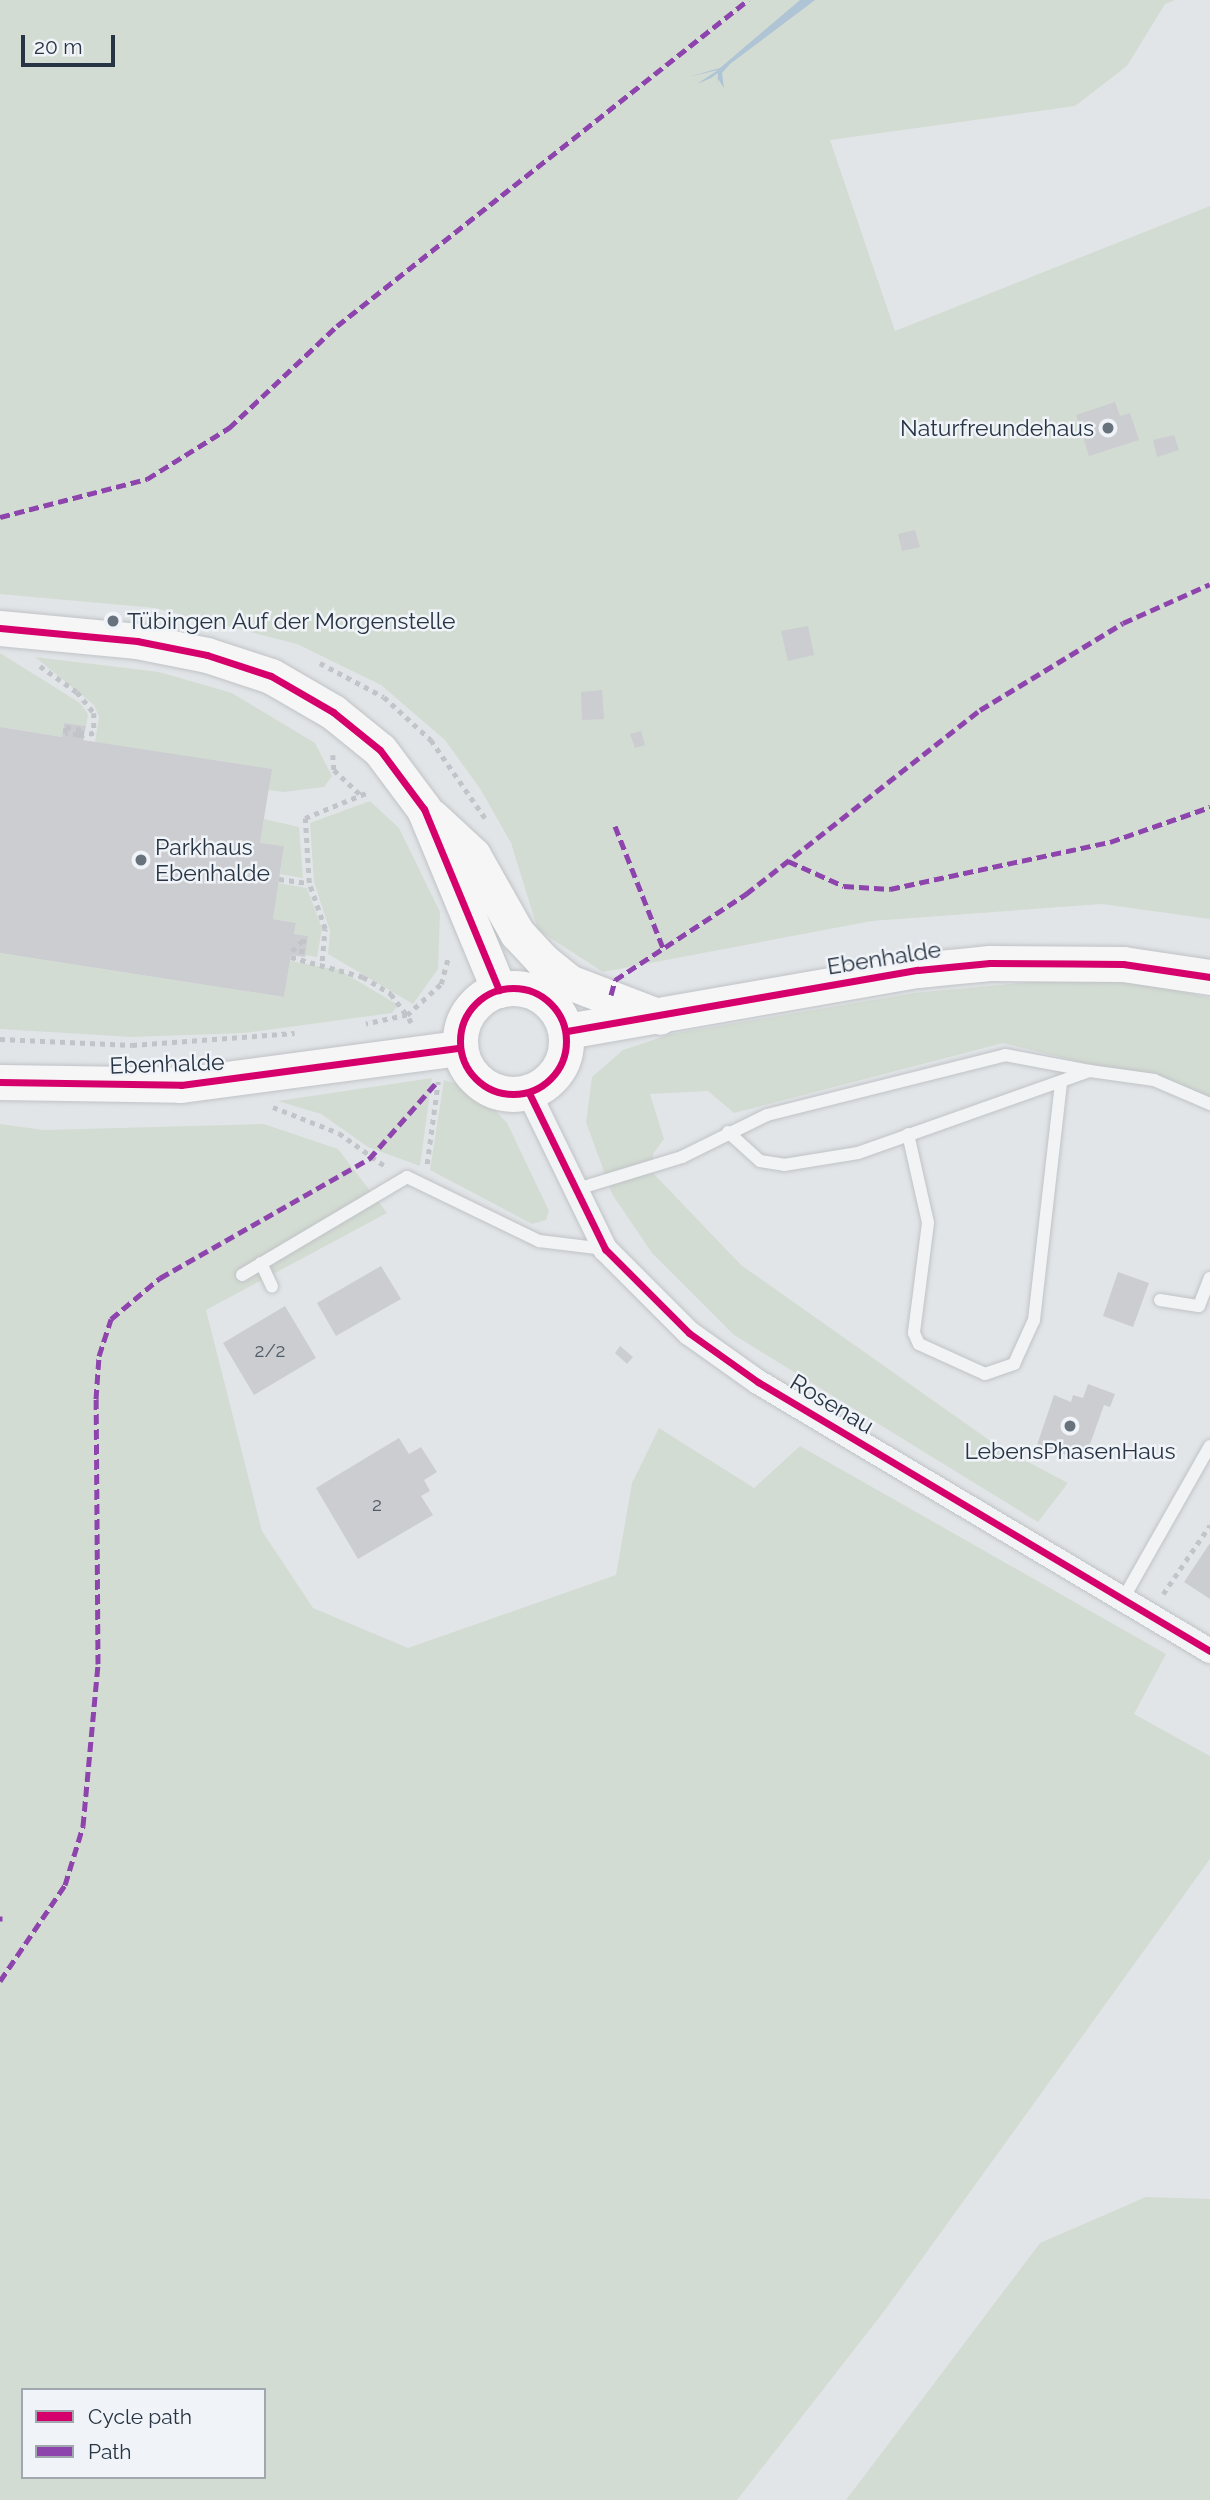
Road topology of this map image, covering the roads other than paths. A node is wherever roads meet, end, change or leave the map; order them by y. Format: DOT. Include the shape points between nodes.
graph roads {
  1 [pos="0,628"];
  2 [pos="424,809"];
  3 [pos="1210,977"];
  4 [pos="499,990"];
  5 [pos="660,1017"];
  6 [pos="567,1031"];
  7 [pos="460,1048"];
  8 [pos="1090,1071"];
  9 [pos="0,1082"];
  10 [pos="1061,1083"];
  11 [pos="529,1093"];
  12 [pos="1210,1104"];
  13 [pos="728,1132"];
  14 [pos="908,1134"];
  15 [pos="574,1191"];
  16 [pos="605,1249"];
  17 [pos="261,1263"];
  18 [pos="242,1275"];
  19 [pos="1210,1278"];
  20 [pos="272,1287"];
  21 [pos="1160,1300"];
  22 [pos="1210,1446"];
  23 [pos="1123,1599"];
  24 [pos="1210,1651"];
  1 -- 2 [label="street" via="137,641 271,676 333,712 380,750"];
  2 -- 4 [label="street"];
  2 -- 5 [label="street" via="473,855 517,933 542,960 569,982"];
  3 -- 5 [label="street, Ebenhalde" via="1123,964 990,963 918,970"];
  4 -- 6 [label="street" via="516,988 547,1000"];
  4 -- 7 [label="street" via="471,1008"];
  5 -- 6 [label="street, Ebenhalde"];
  6 -- 11 [label="street" via="562,1064"];
  7 -- 9 [label="street, Ebenhalde" via="181,1085"];
  7 -- 11 [label="street" via="483,1085"];
  8 -- 10 [label="lane"];
  8 -- 12 [label="lane" via="1154,1080"];
  8 -- 13 [label="lane" via="1005,1055 767,1115"];
  10 -- 14 [label="lane"];
  10 -- 14 [label="lane" via="1034,1320 1014,1364 985,1374 919,1344 914,1333 928,1223"];
  11 -- 15 [label="street, Rosenau"];
  13 -- 14 [label="lane" via="760,1161 784,1165 858,1153"];
  13 -- 15 [label="lane" via="682,1157"];
  15 -- 16 [label="street, Rosenau"];
  16 -- 17 [label="lane" via="539,1241 407,1177"];
  16 -- 23 [label="street, Rosenau" via="689,1333 758,1382"];
  17 -- 18 [label="lane"];
  17 -- 20 [label="lane"];
  19 -- 21 [label="lane" via="1199,1307"];
  22 -- 23 [label="lane"];
  23 -- 24 [label="street, Rosenau"];
}
